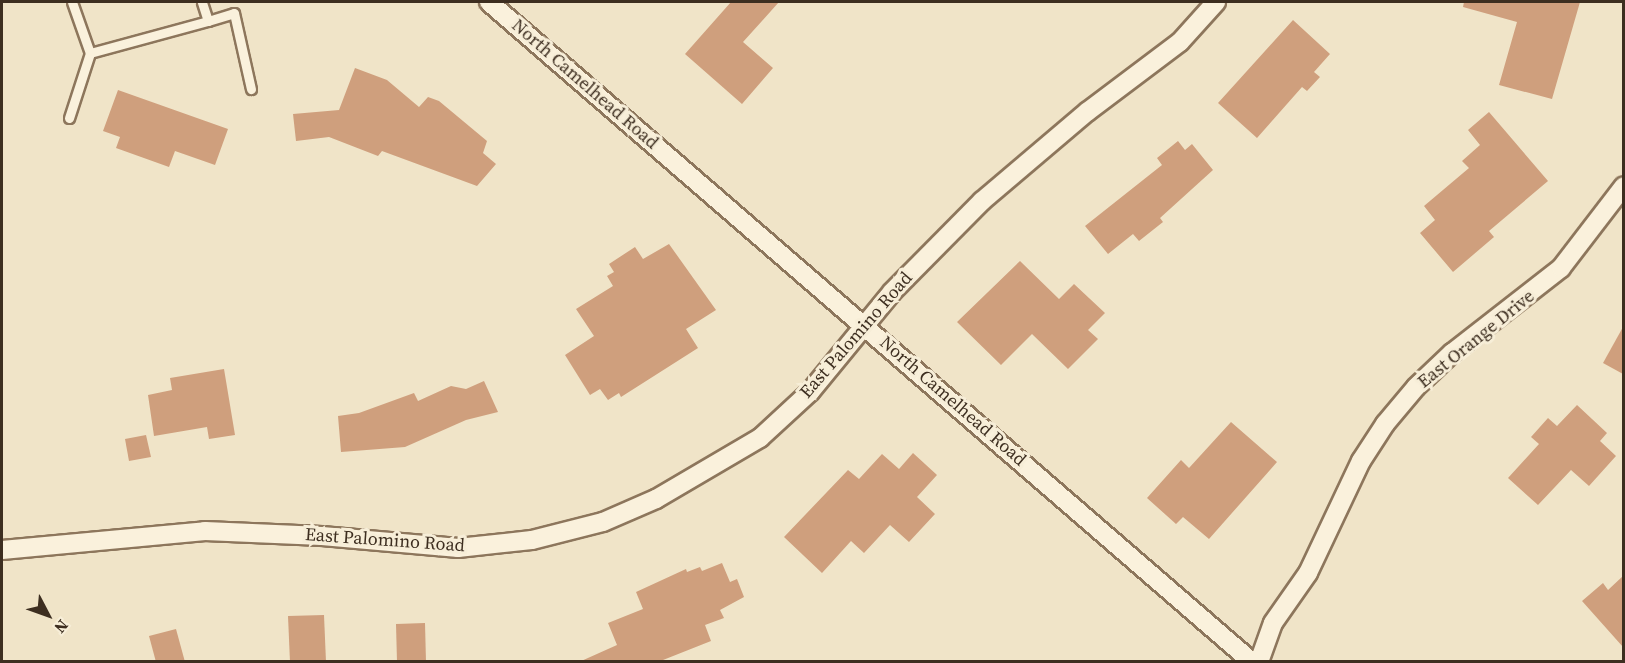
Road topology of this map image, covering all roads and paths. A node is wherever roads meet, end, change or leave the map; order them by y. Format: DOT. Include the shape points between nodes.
graph roads {
  1 [pos="72,2"];
  2 [pos="202,2"];
  3 [pos="489,2"];
  4 [pos="1216,2"];
  5 [pos="207,21"];
  6 [pos="90,53"];
  7 [pos="251,89"];
  8 [pos="69,118"];
  9 [pos="1623,186"];
  10 [pos="867,327"];
  11 [pos="2,550"];
  12 [pos="1252,662"];
  13 [pos="1259,662"];
  1 -- 6 [label="lane"];
  2 -- 5 [label="lane"];
  3 -- 10 [label="street, North Camelhead Road"];
  4 -- 10 [label="street, East Palomino Road" via="1205,18 1166,53 1087,112 982,201 892,292"];
  5 -- 6 [label="lane"];
  5 -- 7 [label="lane" via="234,13"];
  6 -- 8 [label="lane"];
  9 -- 13 [label="street, East Orange Drive" via="1561,268 1452,353 1385,424 1361,461 1308,573 1273,623"];
  10 -- 11 [label="street, East Palomino Road" via="810,392 760,438 656,499 603,522 542,538 458,548 205,531"];
  10 -- 12 [label="street, North Camelhead Road"];
}
